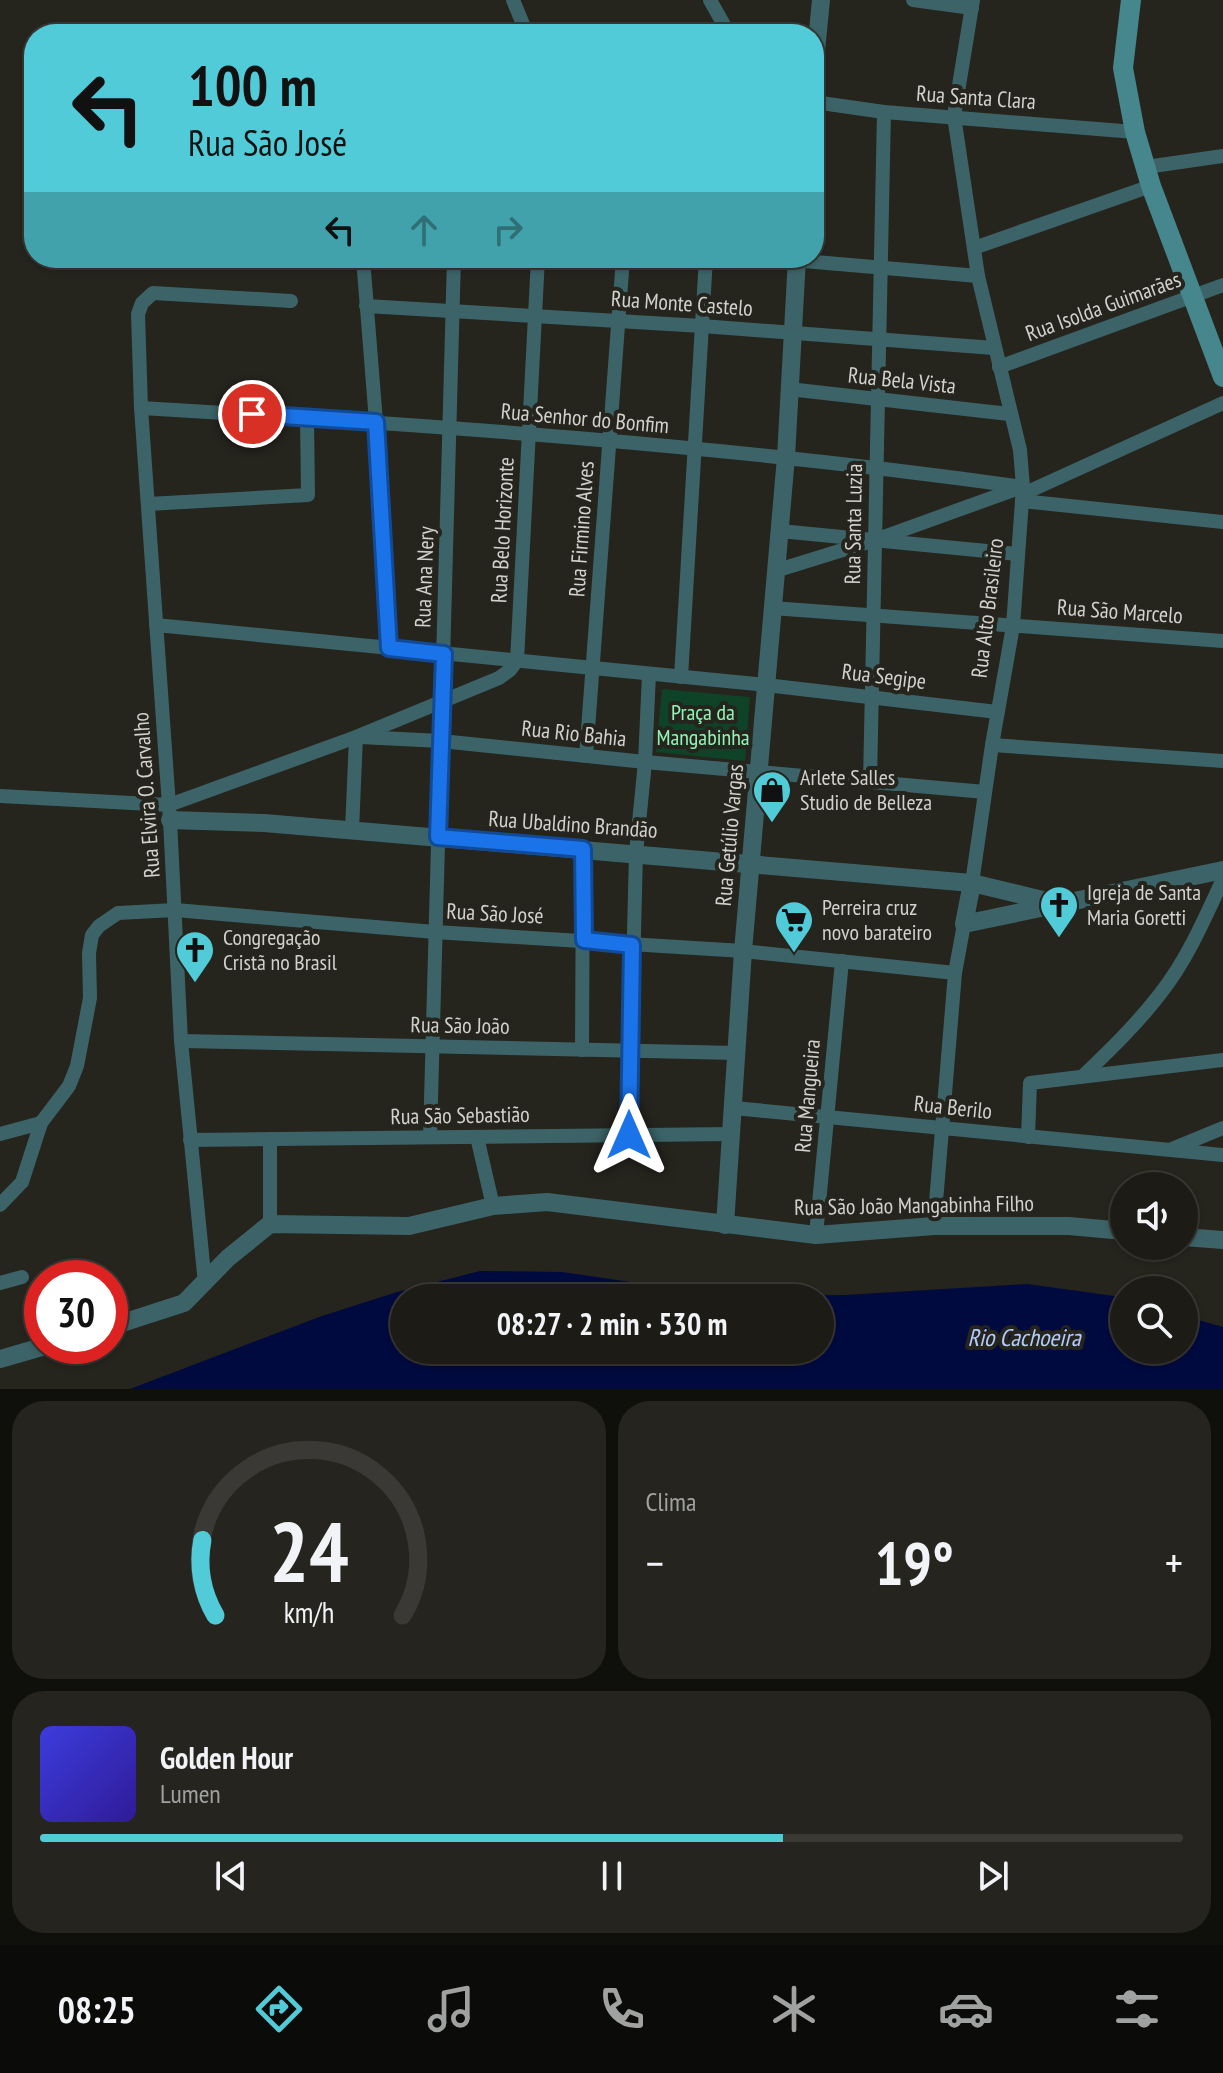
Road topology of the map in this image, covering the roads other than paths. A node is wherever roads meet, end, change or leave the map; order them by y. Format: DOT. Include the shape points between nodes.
graph roads {
  1 [pos="513,0"];
  2 [pos="710,0"];
  3 [pos="821,0"];
  4 [pos="913,0"];
  5 [pos="1131,0"];
  6 [pos="973,4"];
  7 [pos="523,24"];
  8 [pos="723,24"];
  9 [pos="819,24"];
  10 [pos="824,103"];
  11 [pos="884,112"];
  12 [pos="954,116"];
  13 [pos="1135,132"];
  14 [pos="1223,156"];
  15 [pos="1149,176"];
  16 [pos="974,248"];
  17 [pos="824,262"];
  18 [pos="364,268"];
  19 [pos="454,268"];
  20 [pos="537,268"];
  21 [pos="622,268"];
  22 [pos="705,268"];
  23 [pos="797,268"];
  24 [pos="880,268"];
  25 [pos="978,276"];
  26 [pos="1223,285"];
  27 [pos="1194,296"];
  28 [pos="291,301"];
  29 [pos="366,306"];
  30 [pos="453,310"];
  31 [pos="535,315"];
  32 [pos="618,322"];
  33 [pos="702,326"];
  34 [pos="794,333"];
  35 [pos="878,340"];
  36 [pos="994,348"];
  37 [pos="999,367"];
  38 [pos="1223,377"];
  39 [pos="789,389"];
  40 [pos="877,401"];
  41 [pos="1223,403"];
  42 [pos="141,408"];
  43 [pos="1009,414"];
  44 [pos="307,418"];
  45 [pos="376,422"];
  46 [pos="451,428"];
  47 [pos="529,435"];
  48 [pos="609,441"];
  49 [pos="695,450"];
  50 [pos="786,457"];
  51 [pos="876,466"];
  52 [pos="1023,494"];
  53 [pos="148,504"];
  54 [pos="1223,522"];
  55 [pos="780,531"];
  56 [pos="875,540"];
  57 [pos="1018,554"];
  58 [pos="775,571"];
  59 [pos="772,608"];
  60 [pos="873,615"];
  61 [pos="156,625"];
  62 [pos="1013,626"];
  63 [pos="1223,641"];
  64 [pos="389,648"];
  65 [pos="444,654"];
  66 [pos="517,661"];
  67 [pos="592,668"];
  68 [pos="649,674"];
  69 [pos="681,677"];
  70 [pos="766,685"];
  71 [pos="872,697"];
  72 [pos="442,702"];
  73 [pos="997,712"];
  74 [pos="356,737"];
  75 [pos="441,741"];
  76 [pos="992,745"];
  77 [pos="586,756"];
  78 [pos="1223,761"];
  79 [pos="645,762"];
  80 [pos="758,772"];
  81 [pos="870,782"];
  82 [pos="985,792"];
  83 [pos="0,796"];
  84 [pos="170,812"];
  85 [pos="352,830"];
  86 [pos="438,837"];
  87 [pos="583,849"];
  88 [pos="636,853"];
  89 [pos="751,863"];
  90 [pos="1223,870"];
  91 [pos="1223,879"];
  92 [pos="972,883"];
  93 [pos="1059,904"];
  94 [pos="175,910"];
  95 [pos="964,924"];
  96 [pos="435,932"];
  97 [pos="584,940"];
  98 [pos="632,945"];
  99 [pos="743,951"];
  100 [pos="842,961"];
  101 [pos="955,973"];
  102 [pos="181,1041"];
  103 [pos="433,1047"];
  104 [pos="582,1050"];
  105 [pos="630,1051"];
  106 [pos="737,1053"];
  107 [pos="1223,1060"];
  108 [pos="1083,1076"];
  109 [pos="734,1108"];
  110 [pos="828,1117"];
  111 [pos="41,1123"];
  112 [pos="943,1128"];
  113 [pos="1223,1128"];
  114 [pos="0,1134"];
  115 [pos="731,1134"];
  116 [pos="629,1135"];
  117 [pos="430,1137"];
  118 [pos="477,1137"];
  119 [pos="1028,1137"];
  120 [pos="270,1139"];
  121 [pos="190,1140"];
  122 [pos="1168,1151"];
  123 [pos="1223,1155"];
  124 [pos="0,1205"];
  125 [pos="493,1206"];
  126 [pos="270,1224"];
  127 [pos="725,1225"];
  128 [pos="934,1226"];
  129 [pos="1110,1230"];
  130 [pos="816,1235"];
  131 [pos="1198,1238"];
  132 [pos="1223,1240"];
  133 [pos="22,1277"];
  134 [pos="0,1283"];
  135 [pos="205,1284"];
  136 [pos="128,1322"];
  137 [pos="24,1352"];
  138 [pos="0,1359"];
  1 -- 7 [label="street"];
  2 -- 8 [label="street"];
  3 -- 9 [label="street"];
  4 -- 6 [label="street"];
  5 -- 13 [label="main road" via="1123,68"];
  6 -- 12 [label="street, Rua Alto Brasileiro"];
  10 -- 11 [label="street, Rua Santa Clara"];
  11 -- 12 [label="street, Rua Santa Clara"];
  11 -- 24 [label="street, Rua Santa Luzia"];
  12 -- 13 [label="street, Rua Santa Clara"];
  12 -- 16 [label="street, Rua Alto Brasileiro"];
  13 -- 15 [label="main road"];
  14 -- 15 [label="street"];
  15 -- 16 [label="street"];
  15 -- 27 [label="main road"];
  16 -- 25 [label="street, Rua Alto Brasileiro"];
  17 -- 24 [label="street"];
  18 -- 29 [label="street"];
  19 -- 30 [label="street, Rua Ana Nery"];
  20 -- 31 [label="street, Rua Belo Horizonte"];
  21 -- 32 [label="street, Rua Firmino Alves"];
  22 -- 33 [label="street"];
  23 -- 34 [label="street, Rua Getúlio Vargas"];
  24 -- 25 [label="street"];
  24 -- 35 [label="street, Rua Santa Luzia"];
  25 -- 36 [label="street, Rua Alto Brasileiro"];
  26 -- 27 [label="street, Rua Isolda Guimarães"];
  27 -- 37 [label="street, Rua Isolda Guimarães"];
  27 -- 38 [label="main road"];
  28 -- 42 [label="street, Rua Elvira O. Carvalho" via="153,293 138,314"];
  29 -- 30 [label="street, Rua Monte Castelo"];
  29 -- 45 [label="street"];
  30 -- 31 [label="street, Rua Monte Castelo"];
  30 -- 46 [label="street, Rua Ana Nery"];
  31 -- 32 [label="street, Rua Monte Castelo"];
  31 -- 47 [label="street, Rua Belo Horizonte"];
  32 -- 33 [label="street, Rua Monte Castelo"];
  32 -- 48 [label="street, Rua Firmino Alves"];
  33 -- 34 [label="street, Rua Monte Castelo"];
  33 -- 49 [label="street"];
  34 -- 35 [label="street, Rua Monte Castelo"];
  34 -- 39 [label="street, Rua Getúlio Vargas"];
  35 -- 36 [label="street, Rua Monte Castelo"];
  35 -- 40 [label="street, Rua Santa Luzia"];
  36 -- 37 [label="street, Rua Alto Brasileiro"];
  37 -- 43 [label="street, Rua Alto Brasileiro"];
  39 -- 40 [label="street, Rua Bela Vista"];
  39 -- 50 [label="street, Rua Getúlio Vargas"];
  40 -- 43 [label="street, Rua Bela Vista"];
  40 -- 51 [label="street, Rua Santa Luzia"];
  41 -- 52 [label="street"];
  42 -- 44 [label="street, Rua Senhor do Bonfim"];
  42 -- 53 [label="street, Rua Elvira O. Carvalho"];
  43 -- 52 [label="street, Rua Alto Brasileiro" via="1020,450"];
  44 -- 45 [label="street, Rua Senhor do Bonfim"];
  44 -- 53 [label="street" via="308,495"];
  45 -- 46 [label="street, Rua Senhor do Bonfim"];
  45 -- 64 [label="street"];
  46 -- 47 [label="street, Rua Senhor do Bonfim"];
  46 -- 65 [label="street, Rua Ana Nery"];
  47 -- 48 [label="street, Rua Senhor do Bonfim"];
  47 -- 66 [label="street, Rua Belo Horizonte"];
  48 -- 49 [label="street, Rua Senhor do Bonfim"];
  48 -- 67 [label="street, Rua Firmino Alves"];
  49 -- 50 [label="street, Rua Senhor do Bonfim"];
  49 -- 69 [label="street"];
  50 -- 51 [label="street, Rua Senhor do Bonfim"];
  50 -- 55 [label="street, Rua Getúlio Vargas"];
  51 -- 52 [label="street, Rua Senhor do Bonfim"];
  51 -- 56 [label="street, Rua Santa Luzia"];
  52 -- 54 [label="street, Rua Senhor do Bonfim"];
  52 -- 56 [label="street"];
  52 -- 57 [label="street, Rua Alto Brasileiro"];
  53 -- 61 [label="street, Rua Elvira O. Carvalho"];
  55 -- 56 [label="street"];
  55 -- 58 [label="street, Rua Getúlio Vargas"];
  56 -- 57 [label="street"];
  56 -- 58 [label="street"];
  56 -- 60 [label="street, Rua Santa Luzia"];
  57 -- 62 [label="street, Rua Alto Brasileiro"];
  58 -- 59 [label="street, Rua Getúlio Vargas"];
  59 -- 60 [label="street, Rua São Marcelo"];
  59 -- 70 [label="street, Rua Getúlio Vargas"];
  60 -- 62 [label="street, Rua São Marcelo"];
  60 -- 71 [label="street, Rua Santa Luzia"];
  61 -- 64 [label="street, Rua Segipe"];
  61 -- 84 [label="street, Rua Elvira O. Carvalho"];
  62 -- 63 [label="street, Rua São Marcelo"];
  62 -- 73 [label="street, Rua Alto Brasileiro"];
  64 -- 65 [label="street, Rua Segipe"];
  65 -- 66 [label="street, Rua Segipe"];
  65 -- 72 [label="street, Rua Ana Nery"];
  66 -- 67 [label="street, Rua Segipe"];
  66 -- 72 [label="street" via="505,675"];
  67 -- 68 [label="street, Rua Segipe"];
  67 -- 77 [label="street, Rua Firmino Alves"];
  68 -- 69 [label="street, Rua Segipe"];
  68 -- 79 [label="street"];
  69 -- 70 [label="street, Rua Segipe"];
  70 -- 71 [label="street, Rua Segipe"];
  70 -- 80 [label="street, Rua Getúlio Vargas"];
  71 -- 73 [label="street, Rua Segipe"];
  71 -- 81 [label="street, Rua Santa Luzia"];
  72 -- 74 [label="street"];
  72 -- 75 [label="street, Rua Ana Nery"];
  73 -- 76 [label="street, Rua Alto Brasileiro"];
  74 -- 75 [label="street, Rua Rio Bahia"];
  74 -- 84 [label="street, Rua Rio Bahia"];
  74 -- 85 [label="street"];
  75 -- 77 [label="street, Rua Rio Bahia"];
  75 -- 86 [label="street, Rua Ana Nery"];
  76 -- 78 [label="street"];
  76 -- 82 [label="street, Rua Alto Brasileiro"];
  77 -- 79 [label="street, Rua Rio Bahia"];
  79 -- 80 [label="street, Rua Rio Bahia"];
  79 -- 88 [label="street"];
  80 -- 81 [label="street, Rua Rio Bahia"];
  80 -- 89 [label="street, Rua Getúlio Vargas"];
  81 -- 82 [label="street, Rua Rio Bahia"];
  82 -- 92 [label="street, Rua Alto Brasileiro"];
  83 -- 84 [label="street"];
  84 -- 85 [label="street, Rua Ubaldino Brandão"];
  84 -- 94 [label="street, Rua Elvira O. Carvalho"];
  85 -- 86 [label="street, Rua Ubaldino Brandão"];
  86 -- 87 [label="street, Rua Ubaldino Brandão"];
  86 -- 96 [label="street, Rua Ana Nery"];
  87 -- 88 [label="street, Rua Ubaldino Brandão"];
  87 -- 97 [label="street"];
  88 -- 89 [label="street, Rua Ubaldino Brandão"];
  88 -- 98 [label="street"];
  89 -- 92 [label="street, Rua Ubaldino Brandão"];
  89 -- 99 [label="street, Rua Getúlio Vargas"];
  90 -- 93 [label="street"];
  91 -- 108 [label="street" via="1162,993"];
  92 -- 93 [label="street, Rua Ubaldino Brandão"];
  92 -- 95 [label="street, Rua Alto Brasileiro"];
  93 -- 95 [label="street"];
  94 -- 96 [label="street, Rua São José"];
  94 -- 102 [label="street, Rua Elvira O. Carvalho"];
  94 -- 111 [label="street, Rua São José" via="118,913 92,935 90,998 77,1066"];
  95 -- 101 [label="street, Rua Alto Brasileiro"];
  96 -- 97 [label="street, Rua São José"];
  96 -- 103 [label="street, Rua Ana Nery"];
  97 -- 98 [label="street, Rua São José"];
  97 -- 104 [label="street"];
  98 -- 99 [label="street, Rua São José"];
  98 -- 105 [label="street"];
  99 -- 100 [label="street, Rua São José"];
  99 -- 106 [label="street, Rua Getúlio Vargas"];
  100 -- 101 [label="street, Rua São José"];
  100 -- 110 [label="street, Rua Mangueira"];
  101 -- 112 [label="street, Rua Alto Brasileiro"];
  102 -- 103 [label="street, Rua São João"];
  102 -- 121 [label="street, Rua Elvira O. Carvalho"];
  103 -- 104 [label="street, Rua São João"];
  103 -- 117 [label="street, Rua Ana Nery"];
  104 -- 105 [label="street, Rua São João"];
  105 -- 106 [label="street, Rua São João"];
  105 -- 116 [label="street"];
  106 -- 109 [label="street, Rua Getúlio Vargas"];
  107 -- 108 [label="street"];
  108 -- 119 [label="street" via="1030,1083"];
  109 -- 110 [label="street, Rua Berilo"];
  109 -- 115 [label="street, Rua Getúlio Vargas"];
  110 -- 112 [label="street, Rua Berilo"];
  110 -- 130 [label="street, Rua Mangueira"];
  111 -- 114 [label="street"];
  111 -- 124 [label="street, Rua São José" via="22,1182"];
  112 -- 119 [label="street, Rua Berilo"];
  112 -- 128 [label="street, Rua Alto Brasileiro"];
  113 -- 122 [label="street, Rua Berilo"];
  115 -- 116 [label="street, Rua São Sebastião"];
  115 -- 127 [label="street, Rua Getúlio Vargas"];
  116 -- 118 [label="street, Rua São Sebastião"];
  117 -- 118 [label="street, Rua São Sebastião"];
  117 -- 120 [label="street, Rua São Sebastião"];
  118 -- 125 [label="street"];
  119 -- 122 [label="street, Rua Berilo"];
  120 -- 121 [label="street, Rua São Sebastião"];
  120 -- 126 [label="street"];
  121 -- 135 [label="street, Rua Elvira O. Carvalho"];
  122 -- 123 [label="street, Rua Berilo"];
  125 -- 126 [label="street, Rua São João Mangabinha Filho" via="409,1226"];
  125 -- 127 [label="street, Rua São João Mangabinha Filho" via="547,1202"];
  126 -- 135 [label="street"];
  127 -- 130 [label="street, Rua São João Mangabinha Filho"];
  128 -- 129 [label="street, Rua São João Mangabinha Filho"];
  128 -- 130 [label="street, Rua São João Mangabinha Filho"];
  131 -- 132 [label="street"];
  133 -- 134 [label="street"];
  135 -- 136 [label="street" via="178,1307"];
  137 -- 138 [label="street"];
}
